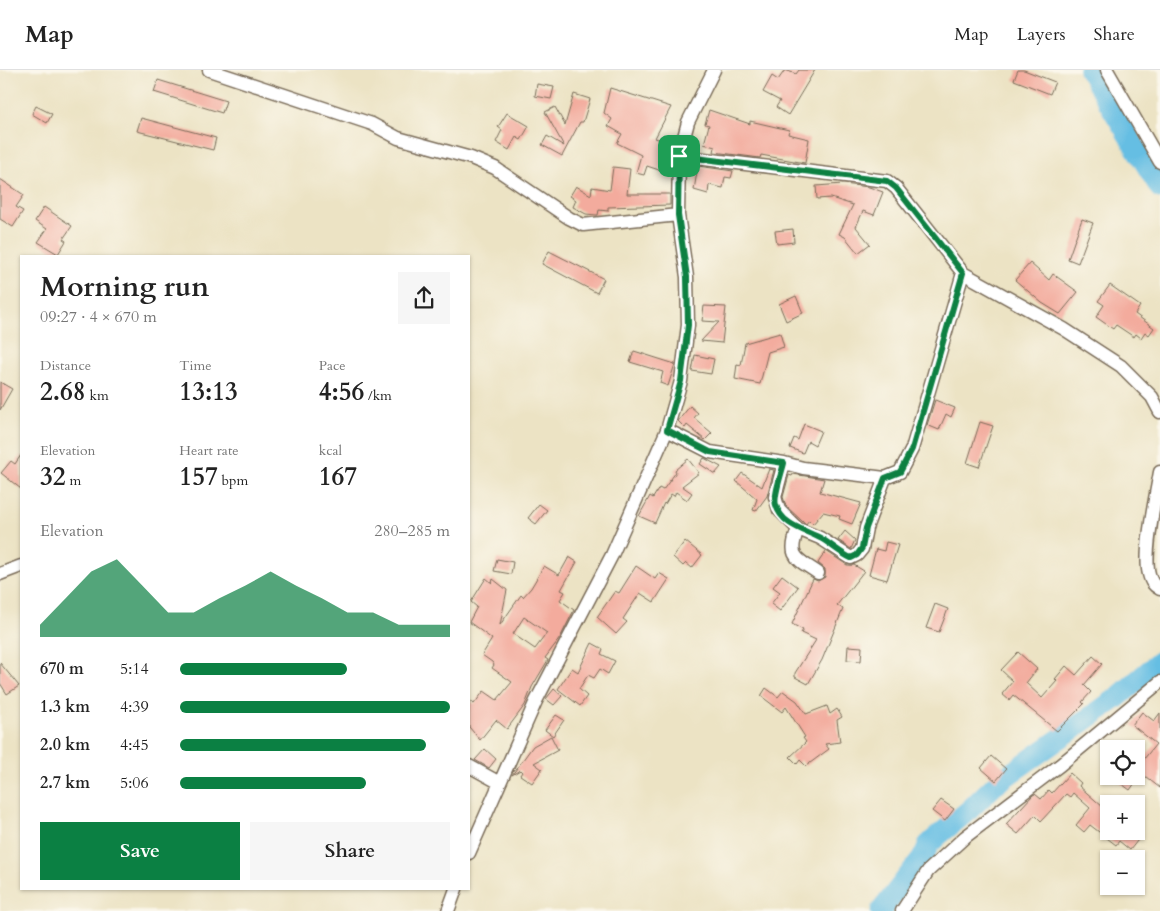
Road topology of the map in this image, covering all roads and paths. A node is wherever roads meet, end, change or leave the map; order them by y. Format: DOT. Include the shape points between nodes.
graph roads {
  1 [pos="209,70"];
  2 [pos="714,70"];
  3 [pos="1107,70"];
  4 [pos="679,156"];
  5 [pos="1160,162"];
  6 [pos="678,215"];
  7 [pos="963,273"];
  8 [pos="1160,412"];
  9 [pos="667,430"];
  10 [pos="784,463"];
  11 [pos="1160,472"];
  12 [pos="885,478"];
  13 [pos="798,529"];
  14 [pos="20,566"];
  15 [pos="0,574"];
  16 [pos="818,574"];
  17 [pos="1160,589"];
  18 [pos="1160,682"];
  19 [pos="470,767"];
  20 [pos="498,782"];
  21 [pos="470,851"];
  22 [pos="456,890"];
  23 [pos="448,911"];
  24 [pos="902,911"];
  1 -- 6 [label="street" via="372,124 398,138 471,158 495,168 583,225"];
  2 -- 4 [label="street" via="688,122"];
  3 -- 5 [label="street"];
  4 -- 6 [label="street"];
  4 -- 7 [label="street" via="887,181"];
  6 -- 9 [label="street" via="687,277 688,325 681,381"];
  7 -- 8 [label="street" via="1064,329 1121,366 1152,397"];
  7 -- 12 [label="street" via="912,449 900,472"];
  9 -- 10 [label="street" via="710,452"];
  9 -- 20 [label="street" via="612,555"];
  10 -- 12 [label="street"];
  10 -- 13 [label="street" via="775,504 784,518"];
  11 -- 17 [label="street" via="1148,572 1153,585"];
  12 -- 13 [label="street" via="857,555 851,558 820,538"];
  13 -- 16 [label="street" via="792,550"];
  14 -- 15 [label="street"];
  18 -- 24 [label="street" via="1060,765 965,836 928,871"];
  19 -- 20 [label="street"];
  20 -- 21 [label="street"];
  22 -- 23 [label="street"];
}
